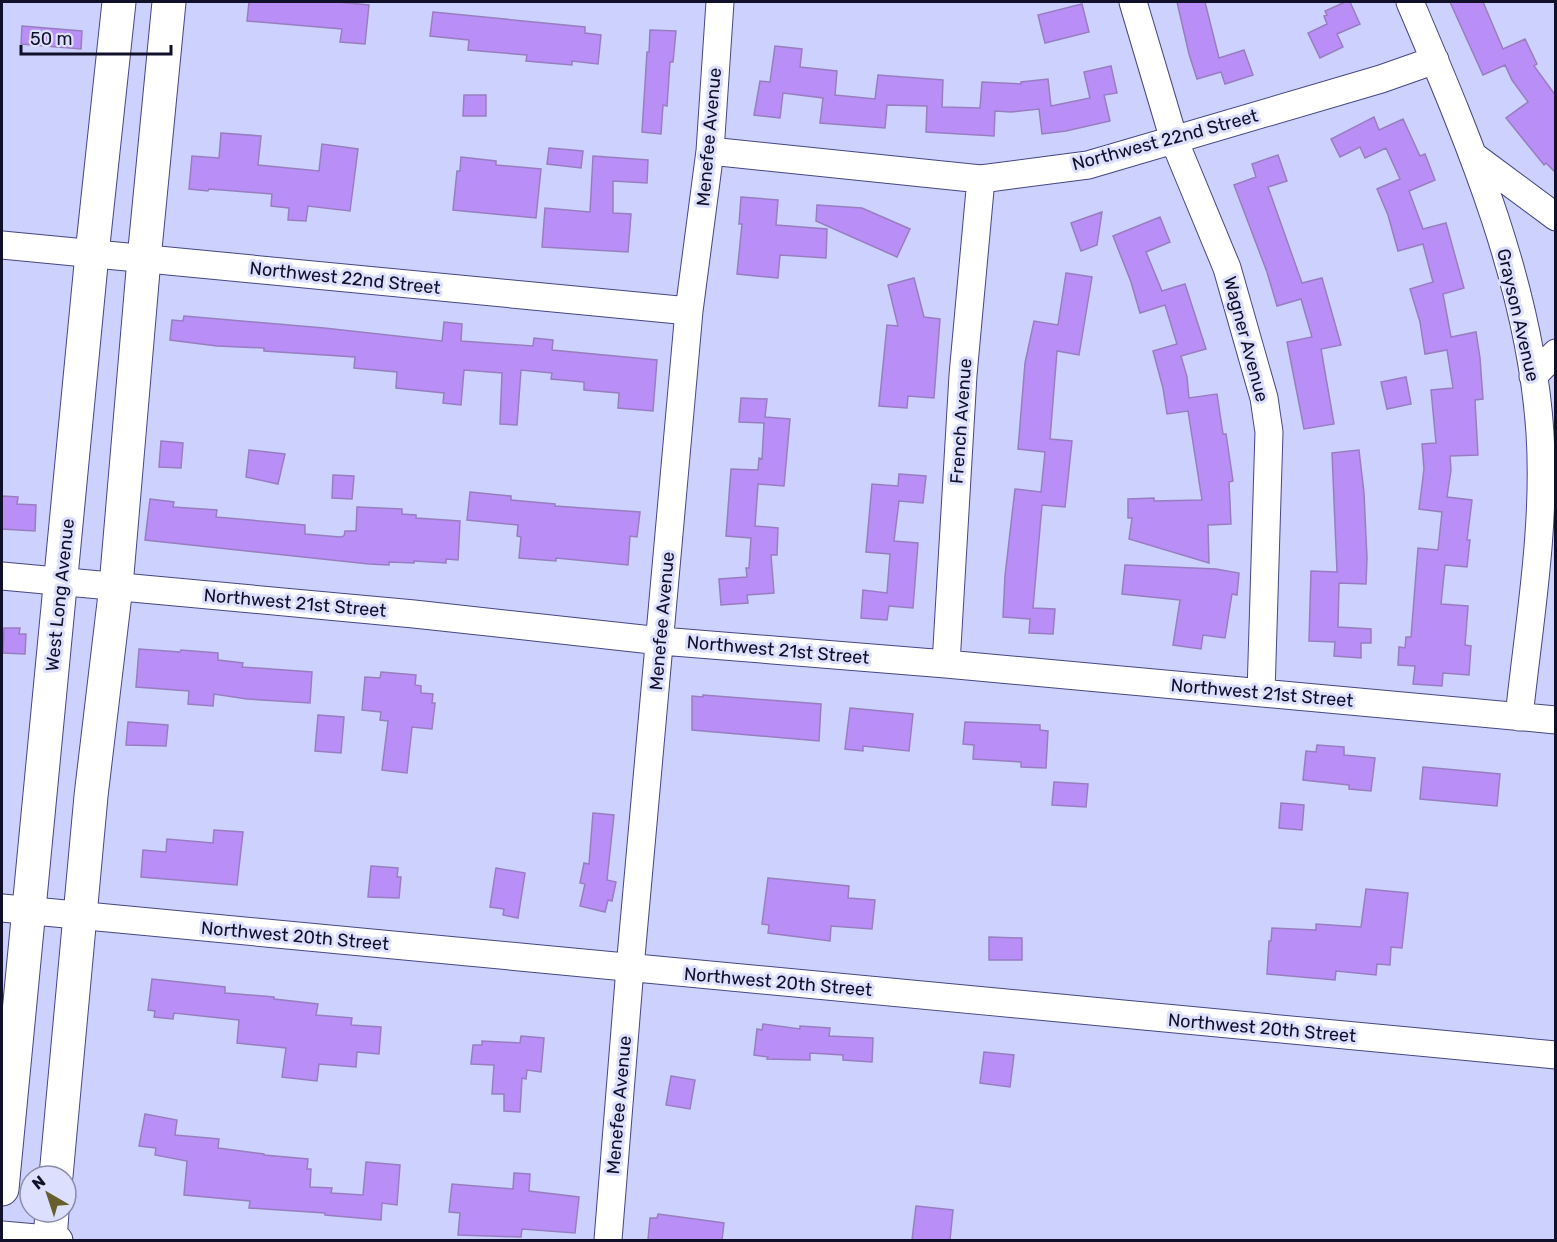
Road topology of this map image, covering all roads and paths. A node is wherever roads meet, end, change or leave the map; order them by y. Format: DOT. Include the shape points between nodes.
graph roads {
  1 [pos="119,2"];
  2 [pos="169,2"];
  3 [pos="720,2"];
  4 [pos="1133,2"];
  5 [pos="1410,2"];
  6 [pos="1435,60"];
  7 [pos="1174,140"];
  8 [pos="710,151"];
  9 [pos="1475,157"];
  10 [pos="981,179"];
  11 [pos="1556,217"];
  12 [pos="2,245"];
  13 [pos="92,254"];
  14 [pos="144,259"];
  15 [pos="689,311"];
  16 [pos="1556,353"];
  17 [pos="1533,376"];
  18 [pos="2,576"];
  19 [pos="61,581"];
  20 [pos="116,586"];
  21 [pos="660,640"];
  22 [pos="946,664"];
  23 [pos="1261,693"];
  24 [pos="1519,717"];
  25 [pos="1556,720"];
  26 [pos="15,910"];
  27 [pos="80,916"];
  28 [pos="630,968"];
  29 [pos="1556,1055"];
  30 [pos="57,1164"];
  31 [pos="2,1189"];
  32 [pos="51,1224"];
  33 [pos="2,1235"];
  34 [pos="50,1240"];
  35 [pos="59,1240"];
  36 [pos="608,1240"];
  1 -- 13 [label="main road, West Long Avenue"];
  2 -- 14 [label="main road"];
  3 -- 8 [label="street, Menefee Avenue"];
  4 -- 7 [label="street, Wagner Avenue"];
  5 -- 6 [label="street, Grayson Avenue"];
  6 -- 7 [label="street, Northwest 22nd Street"];
  6 -- 9 [label="street, Grayson Avenue"];
  7 -- 10 [label="street, Northwest 22nd Street" via="1088,165"];
  7 -- 23 [label="street, Wagner Avenue" via="1227,268 1269,432"];
  8 -- 10 [label="street, Northwest 22nd Street"];
  8 -- 15 [label="street, Menefee Avenue"];
  9 -- 11 [label="street"];
  9 -- 17 [label="street, Grayson Avenue" via="1508,260"];
  10 -- 22 [label="street, French Avenue" via="963,375"];
  12 -- 13 [label="street, Northwest 22nd Street"];
  13 -- 14 [label="street, Northwest 22nd Street"];
  13 -- 19 [label="main road, West Long Avenue"];
  14 -- 15 [label="street, Northwest 22nd Street"];
  14 -- 20 [label="main road"];
  15 -- 21 [label="street, Menefee Avenue"];
  16 -- 17 [label="street"];
  17 -- 24 [label="street, Grayson Avenue" via="1540,433 1540,519"];
  18 -- 19 [label="street, Northwest 21st Street"];
  19 -- 20 [label="street, Northwest 21st Street"];
  19 -- 26 [label="main road, West Long Avenue"];
  20 -- 21 [label="street, Northwest 21st Street"];
  20 -- 27 [label="main road"];
  21 -- 22 [label="street, Northwest 21st Street"];
  21 -- 28 [label="street, Menefee Avenue"];
  22 -- 23 [label="street, Northwest 21st Street"];
  23 -- 24 [label="street, Northwest 21st Street"];
  24 -- 25 [label="street, Northwest 21st Street"];
  26 -- 27 [label="street, Northwest 20th Street"];
  26 -- 31 [label="main road, West Long Avenue"];
  27 -- 28 [label="street, Northwest 20th Street"];
  27 -- 30 [label="main road"];
  28 -- 29 [label="street, Northwest 20th Street"];
  28 -- 36 [label="street, Menefee Avenue"];
  32 -- 34 [label="main road"];
  33 -- 34 [label="street"];
  34 -- 35 [label="street"];
}
